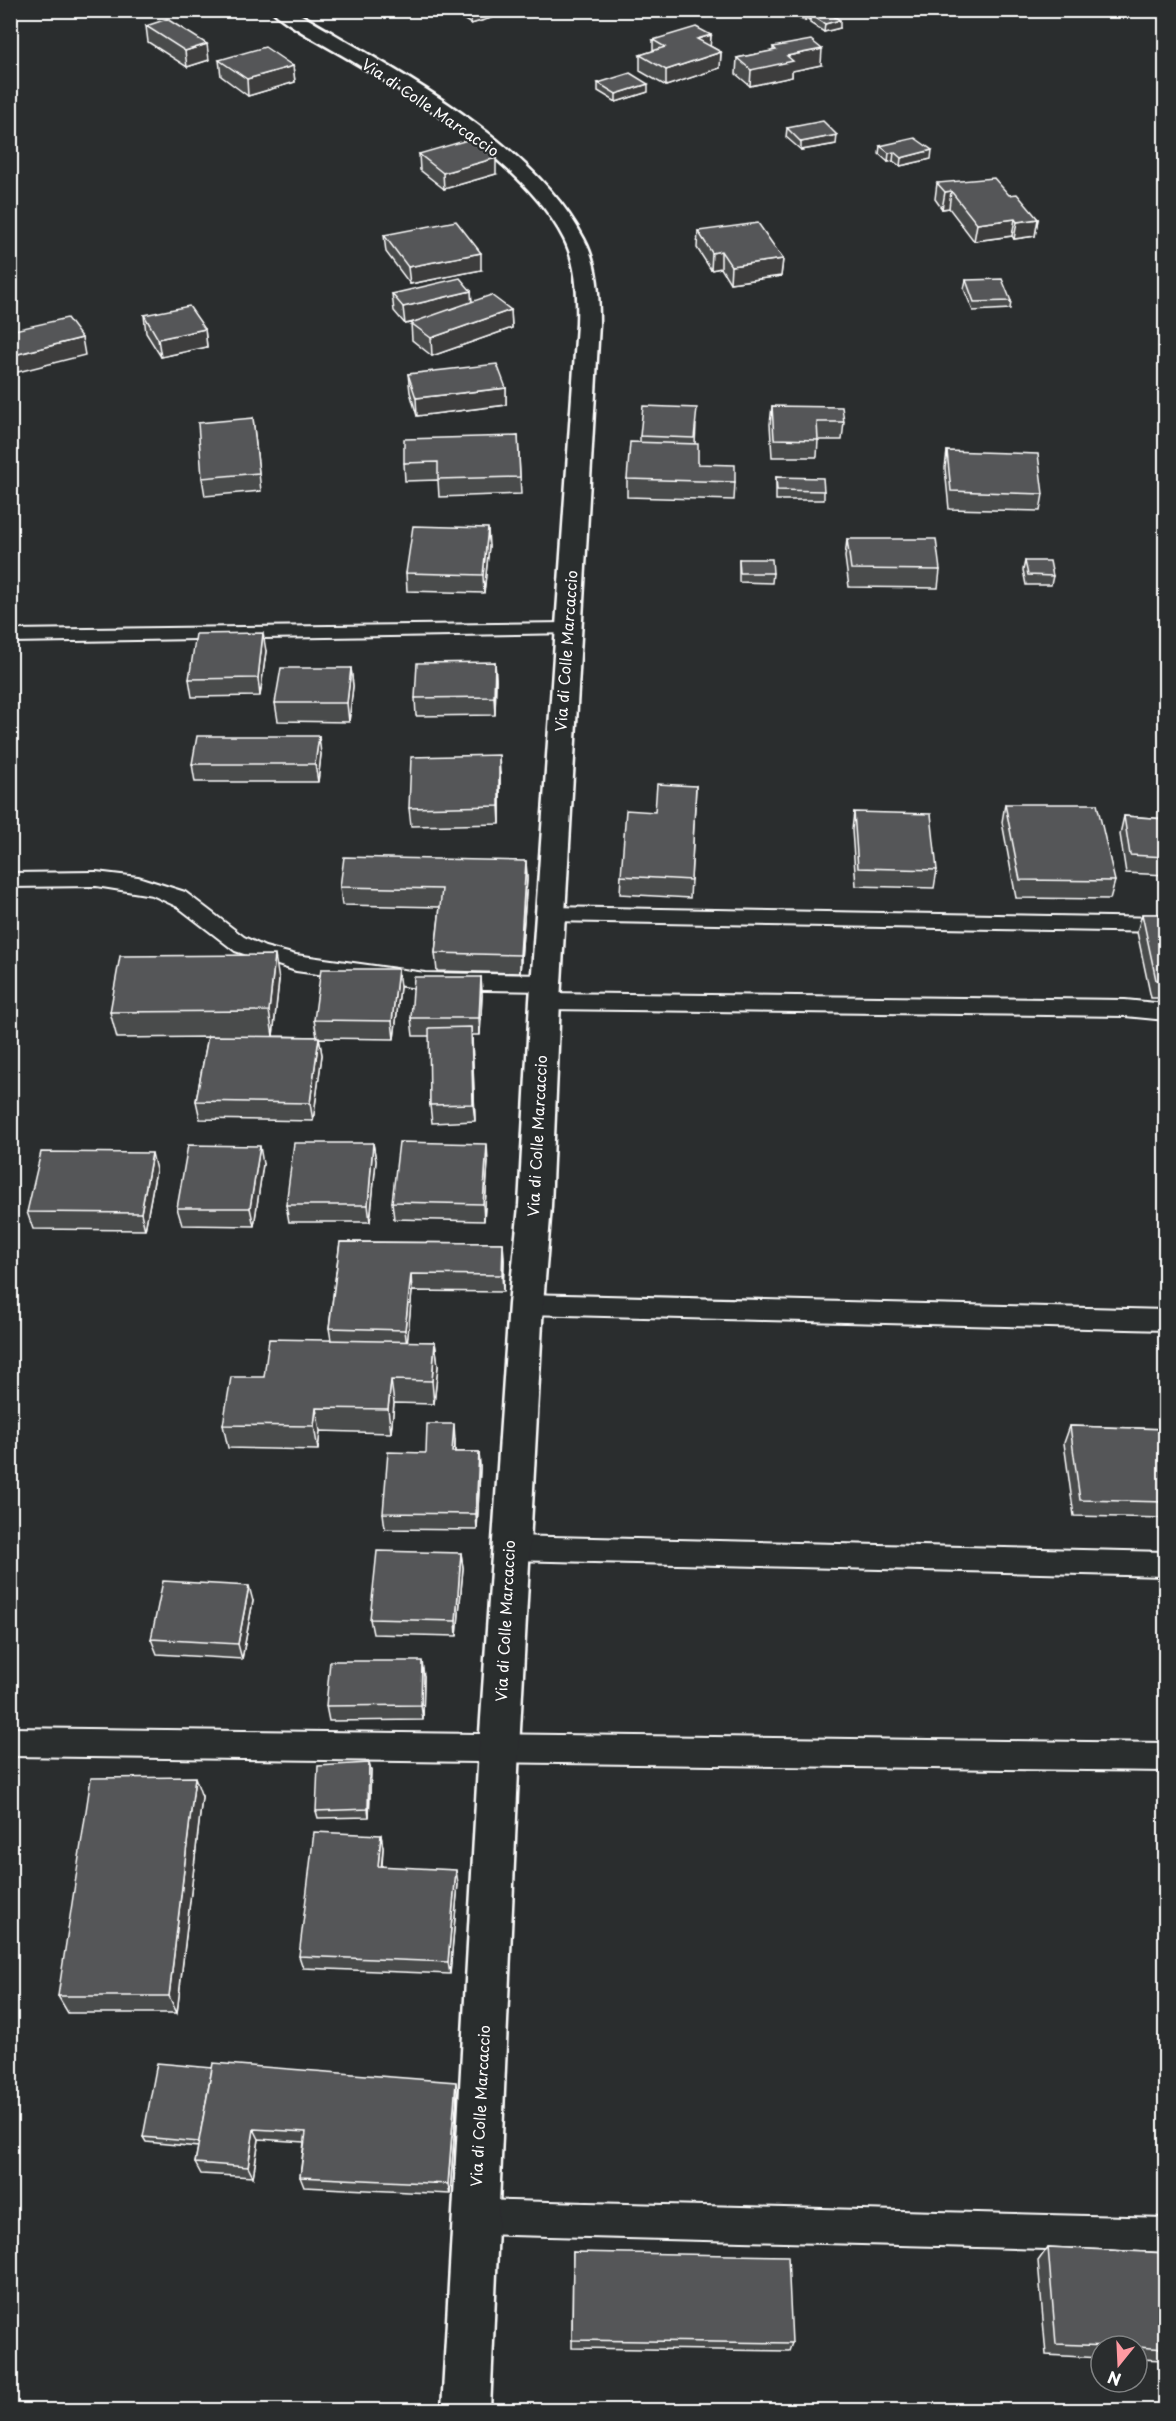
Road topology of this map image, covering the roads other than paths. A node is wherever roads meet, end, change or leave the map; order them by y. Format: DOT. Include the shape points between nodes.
graph roads {
  1 [pos="280,10"];
  2 [pos="569,629"];
  3 [pos="10,636"];
  4 [pos="10,880"];
  5 [pos="550,914"];
  6 [pos="1166,925"];
  7 [pos="546,992"];
  8 [pos="1166,1012"];
  9 [pos="526,1304"];
  10 [pos="1166,1320"];
  11 [pos="510,1548"];
  12 [pos="1166,1564"];
  13 [pos="10,1742"];
  14 [pos="499,1749"];
  15 [pos="1166,1757"];
  16 [pos="476,2217"];
  17 [pos="1166,2235"];
  18 [pos="466,2410"];
  1 -- 2 [label="street, Via di Colle Marcaccio" via="430,104 495,151 549,201 574,240 584,271 588,306"];
  2 -- 3 [label="lane"];
  2 -- 5 [label="street, Via di Colle Marcaccio"];
  4 -- 7 [label="lane" via="97,880 146,886 193,906 236,942 296,963 425,981"];
  5 -- 6 [label="lane"];
  5 -- 7 [label="street, Via di Colle Marcaccio"];
  7 -- 8 [label="lane"];
  7 -- 9 [label="street, Via di Colle Marcaccio"];
  9 -- 10 [label="lane"];
  9 -- 11 [label="street, Via di Colle Marcaccio"];
  11 -- 12 [label="lane"];
  11 -- 14 [label="street, Via di Colle Marcaccio"];
  13 -- 14 [label="lane"];
  14 -- 15 [label="lane"];
  14 -- 16 [label="street, Via di Colle Marcaccio"];
  16 -- 17 [label="lane"];
  16 -- 18 [label="street, Via di Colle Marcaccio"];
}
